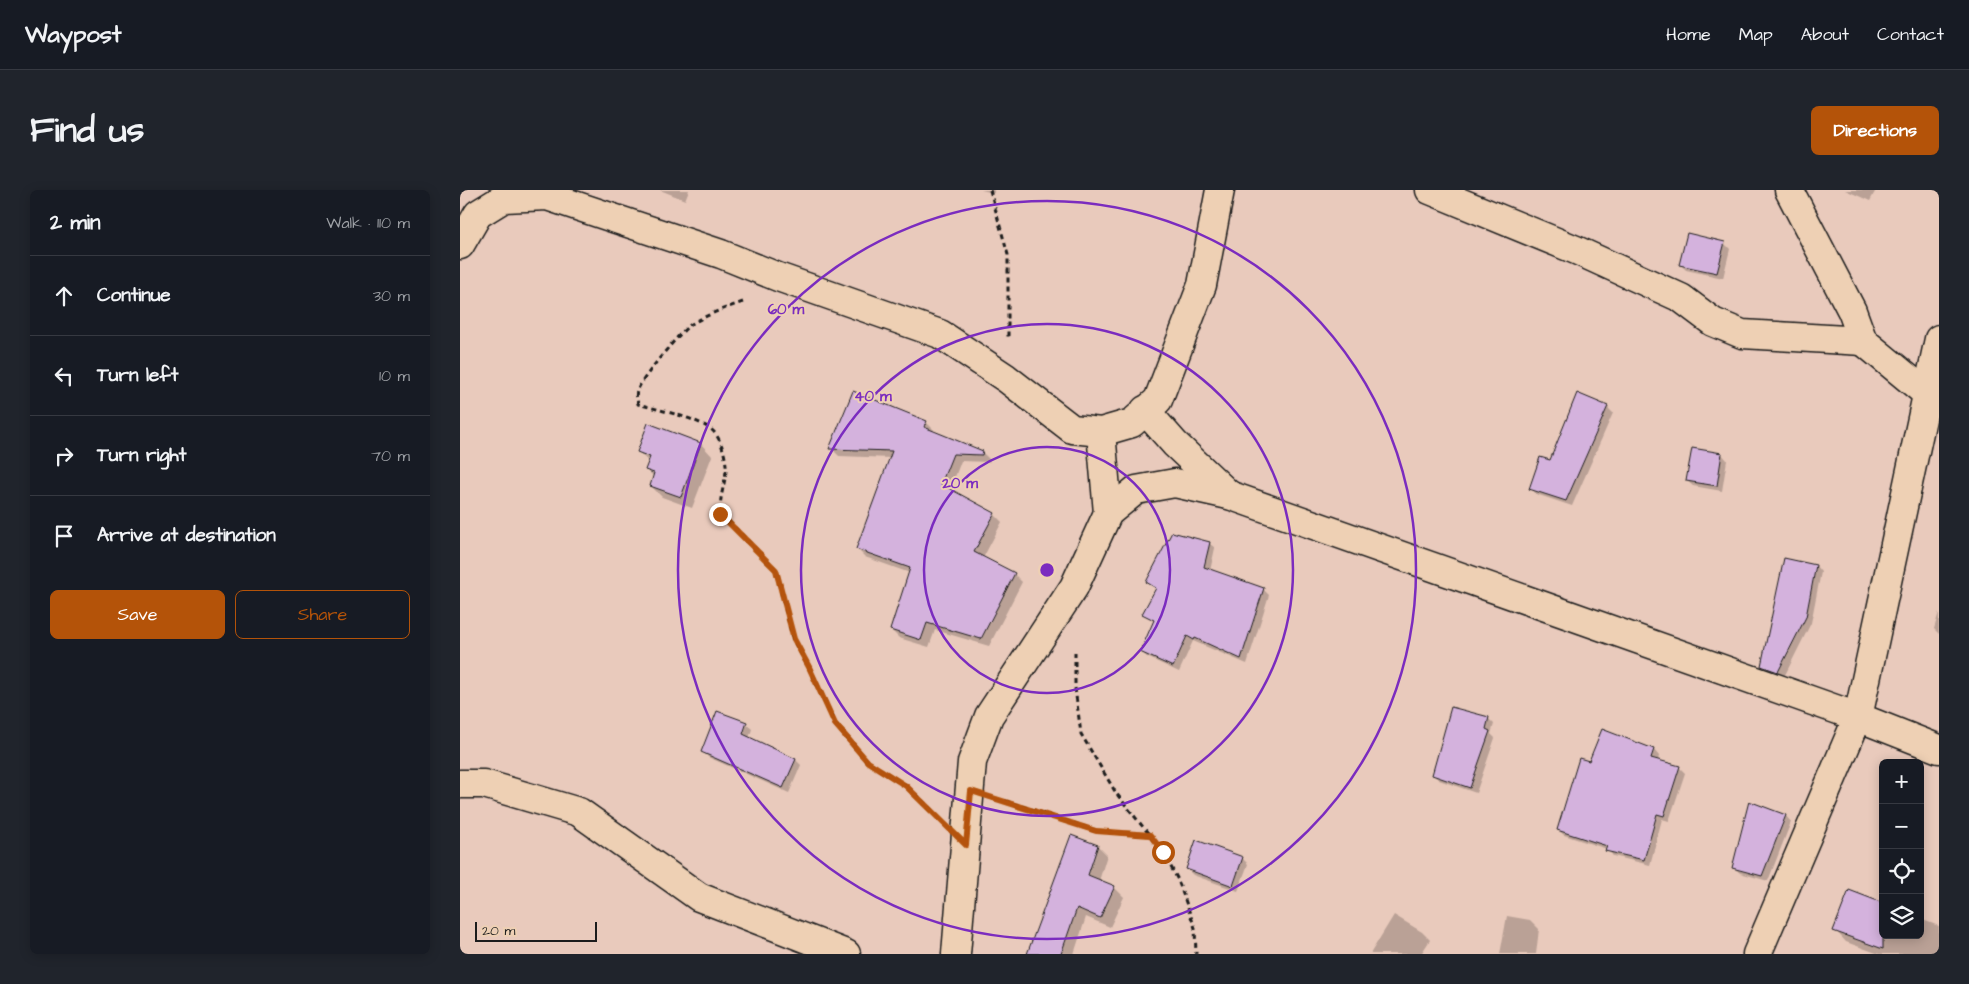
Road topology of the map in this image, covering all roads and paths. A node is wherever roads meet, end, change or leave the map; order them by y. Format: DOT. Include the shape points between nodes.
graph roads {
  1 [pos="990,190"];
  2 [pos="1220,190"];
  3 [pos="1430,190"];
  4 [pos="1789,190"];
  5 [pos="460,245"];
  6 [pos="748,301"];
  7 [pos="1939,339"];
  8 [pos="1863,341"];
  9 [pos="1006,378"];
  10 [pos="1933,399"];
  11 [pos="1145,410"];
  12 [pos="1101,432"];
  13 [pos="1228,495"];
  14 [pos="1108,513"];
  15 [pos="1075,651"];
  16 [pos="1858,717"];
  17 [pos="1939,749"];
  18 [pos="460,784"];
  19 [pos="971,791"];
  20 [pos="1150,835"];
  21 [pos="966,845"];
  22 [pos="846,954"];
  23 [pos="956,954"];
  24 [pos="1196,954"];
  25 [pos="1758,954"];
  1 -- 9 [label="path" via="1008,255"];
  2 -- 11 [label="street" via="1202,285 1158,400"];
  3 -- 8 [label="street" via="1576,250 1681,298 1713,322 1742,334"];
  4 -- 8 [label="street" via="1852,311"];
  5 -- 9 [label="street" via="478,214 504,198 547,196 720,254 940,334"];
  6 -- 21 [label="path" via="688,326 638,388 638,404 696,421 714,432 723,448 726,466 720,514 776,570 794,639 835,724 868,762 906,786"];
  7 -- 10 [label="street"];
  8 -- 10 [label="street"];
  9 -- 12 [label="street" via="1072,429"];
  10 -- 16 [label="street"];
  11 -- 12 [label="street" via="1132,423"];
  11 -- 13 [label="street"];
  12 -- 14 [label="street"];
  13 -- 14 [label="street" via="1175,483 1136,490"];
  13 -- 16 [label="street"];
  14 -- 19 [label="street" via="1074,586 989,716 972,762"];
  15 -- 20 [label="path" via="1075,688 1081,734 1116,793"];
  16 -- 17 [label="street"];
  16 -- 25 [label="street"];
  18 -- 22 [label="street" via="484,784 579,812 699,896"];
  19 -- 20 [label="path" via="1096,831"];
  19 -- 21 [label="street"];
  20 -- 24 [label="path" via="1178,880 1195,928"];
  21 -- 23 [label="street"];
}
